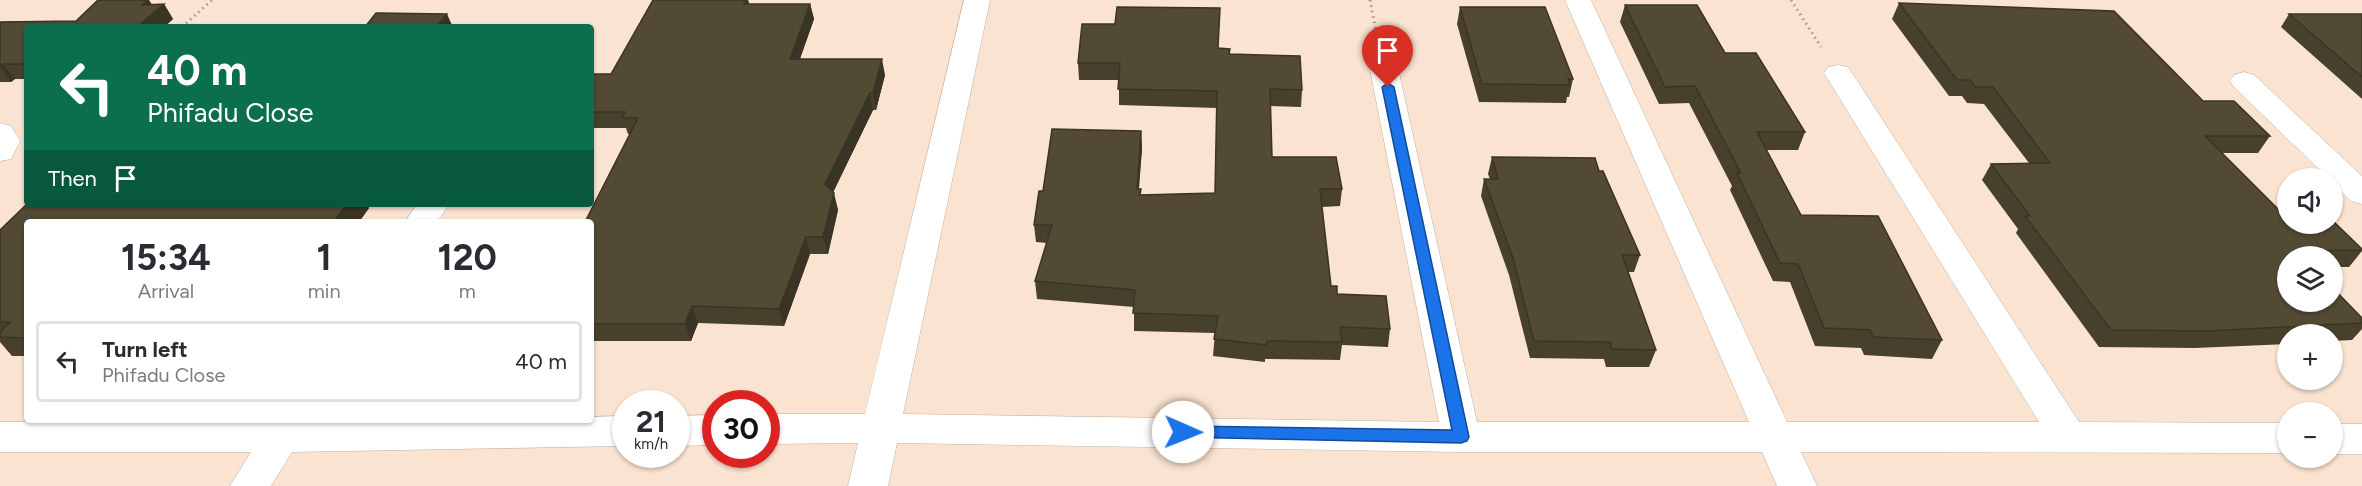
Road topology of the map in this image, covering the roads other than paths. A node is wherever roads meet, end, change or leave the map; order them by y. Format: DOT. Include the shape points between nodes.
graph roads {
  1 [pos="977,0"];
  2 [pos="1578,0"];
  3 [pos="1383,64"];
  4 [pos="1838,73"];
  5 [pos="2244,81"];
  6 [pos="0,132"];
  7 [pos="0,152"];
  8 [pos="2362,194"];
  9 [pos="287,428"];
  10 [pos="882,428"];
  11 [pos="780,429"];
  12 [pos="612,431"];
  13 [pos="2068,436"];
  14 [pos="0,437"];
  15 [pos="1461,437"];
  16 [pos="1774,437"];
  17 [pos="2277,438"];
  18 [pos="2343,439"];
  19 [pos="2362,439"];
  20 [pos="250,486"];
  21 [pos="868,486"];
  22 [pos="1797,486"];
  1 -- 10 [label="street"];
  2 -- 16 [label="street"];
  3 -- 15 [label="street"];
  4 -- 13 [label="street"];
  5 -- 8 [label="street"];
  6 -- 7 [label="street" via="5,141"];
  9 -- 12 [label="street"];
  9 -- 14 [label="street"];
  9 -- 20 [label="street"];
  10 -- 11 [label="street"];
  10 -- 15 [label="street"];
  10 -- 21 [label="street"];
  13 -- 16 [label="street"];
  13 -- 17 [label="street"];
  15 -- 16 [label="street"];
  16 -- 22 [label="street"];
  18 -- 19 [label="street"];
}
